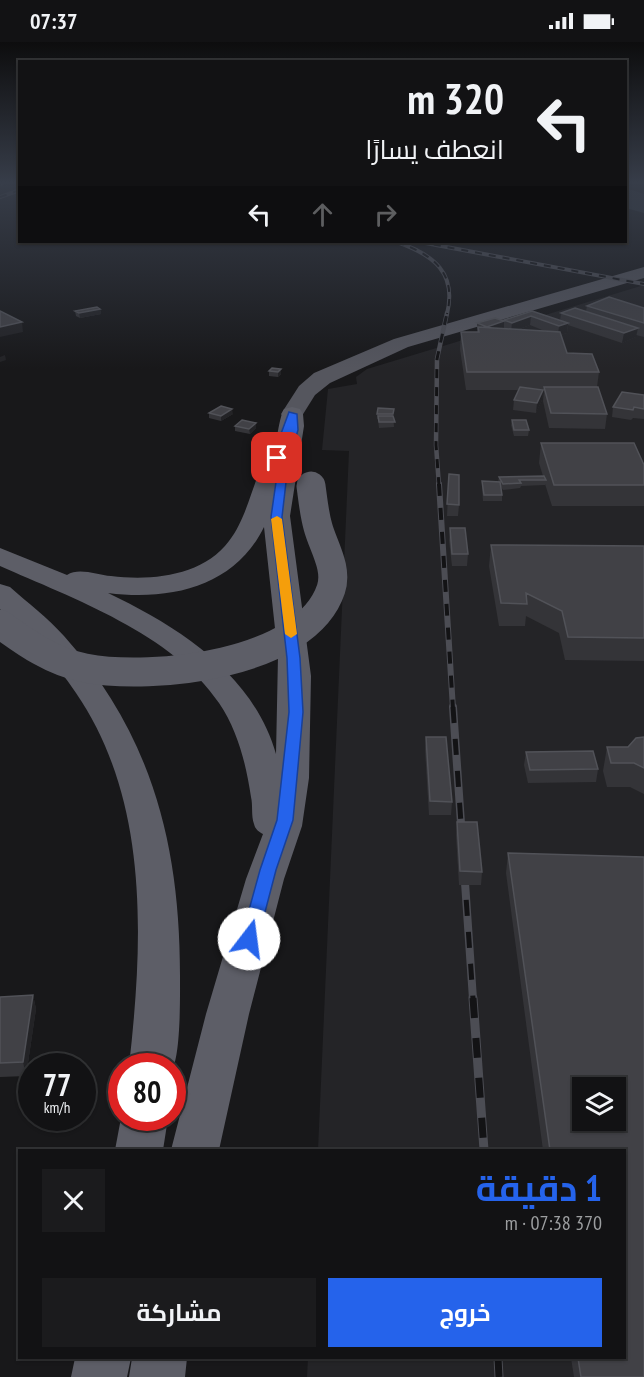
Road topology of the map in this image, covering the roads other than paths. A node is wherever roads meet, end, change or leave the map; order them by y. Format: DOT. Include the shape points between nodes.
graph roads {
  1 [pos="644,272"];
  2 [pos="293,422"];
  3 [pos="0,555"];
  4 [pos="0,593"];
  5 [pos="0,624"];
  6 [pos="268,870"];
  7 [pos="153,1053"];
  8 [pos="143,1131"];
  9 [pos="139,1149"];
  10 [pos="195,1149"];
  11 [pos="103,1359"];
  12 [pos="160,1359"];
  13 [pos="99,1377"];
  14 [pos="157,1377"];
  1 -- 2 [label="main road" via="445,329 331,372 314,384"];
  2 -- 3 [label="highway" via="246,536 221,564 192,578 129,587 95,584"];
  2 -- 5 [label="highway, bridge" via="329,561 331,589 325,603 297,631 265,647 200,667 143,673 108,672 54,658"];
  2 -- 6 [label="highway" via="277,517 294,658 296,712 285,820"];
  3 -- 6 [label="highway" via="163,634 222,683 258,741 266,770 273,819"];
  4 -- 7 [label="highway" via="34,623 88,684 107,715 143,805 160,903 161,966"];
  6 -- 10 [label="highway" via="204,1100"];
  8 -- 9 [label="highway"];
  11 -- 13 [label="highway"];
  12 -- 14 [label="highway"];
}
